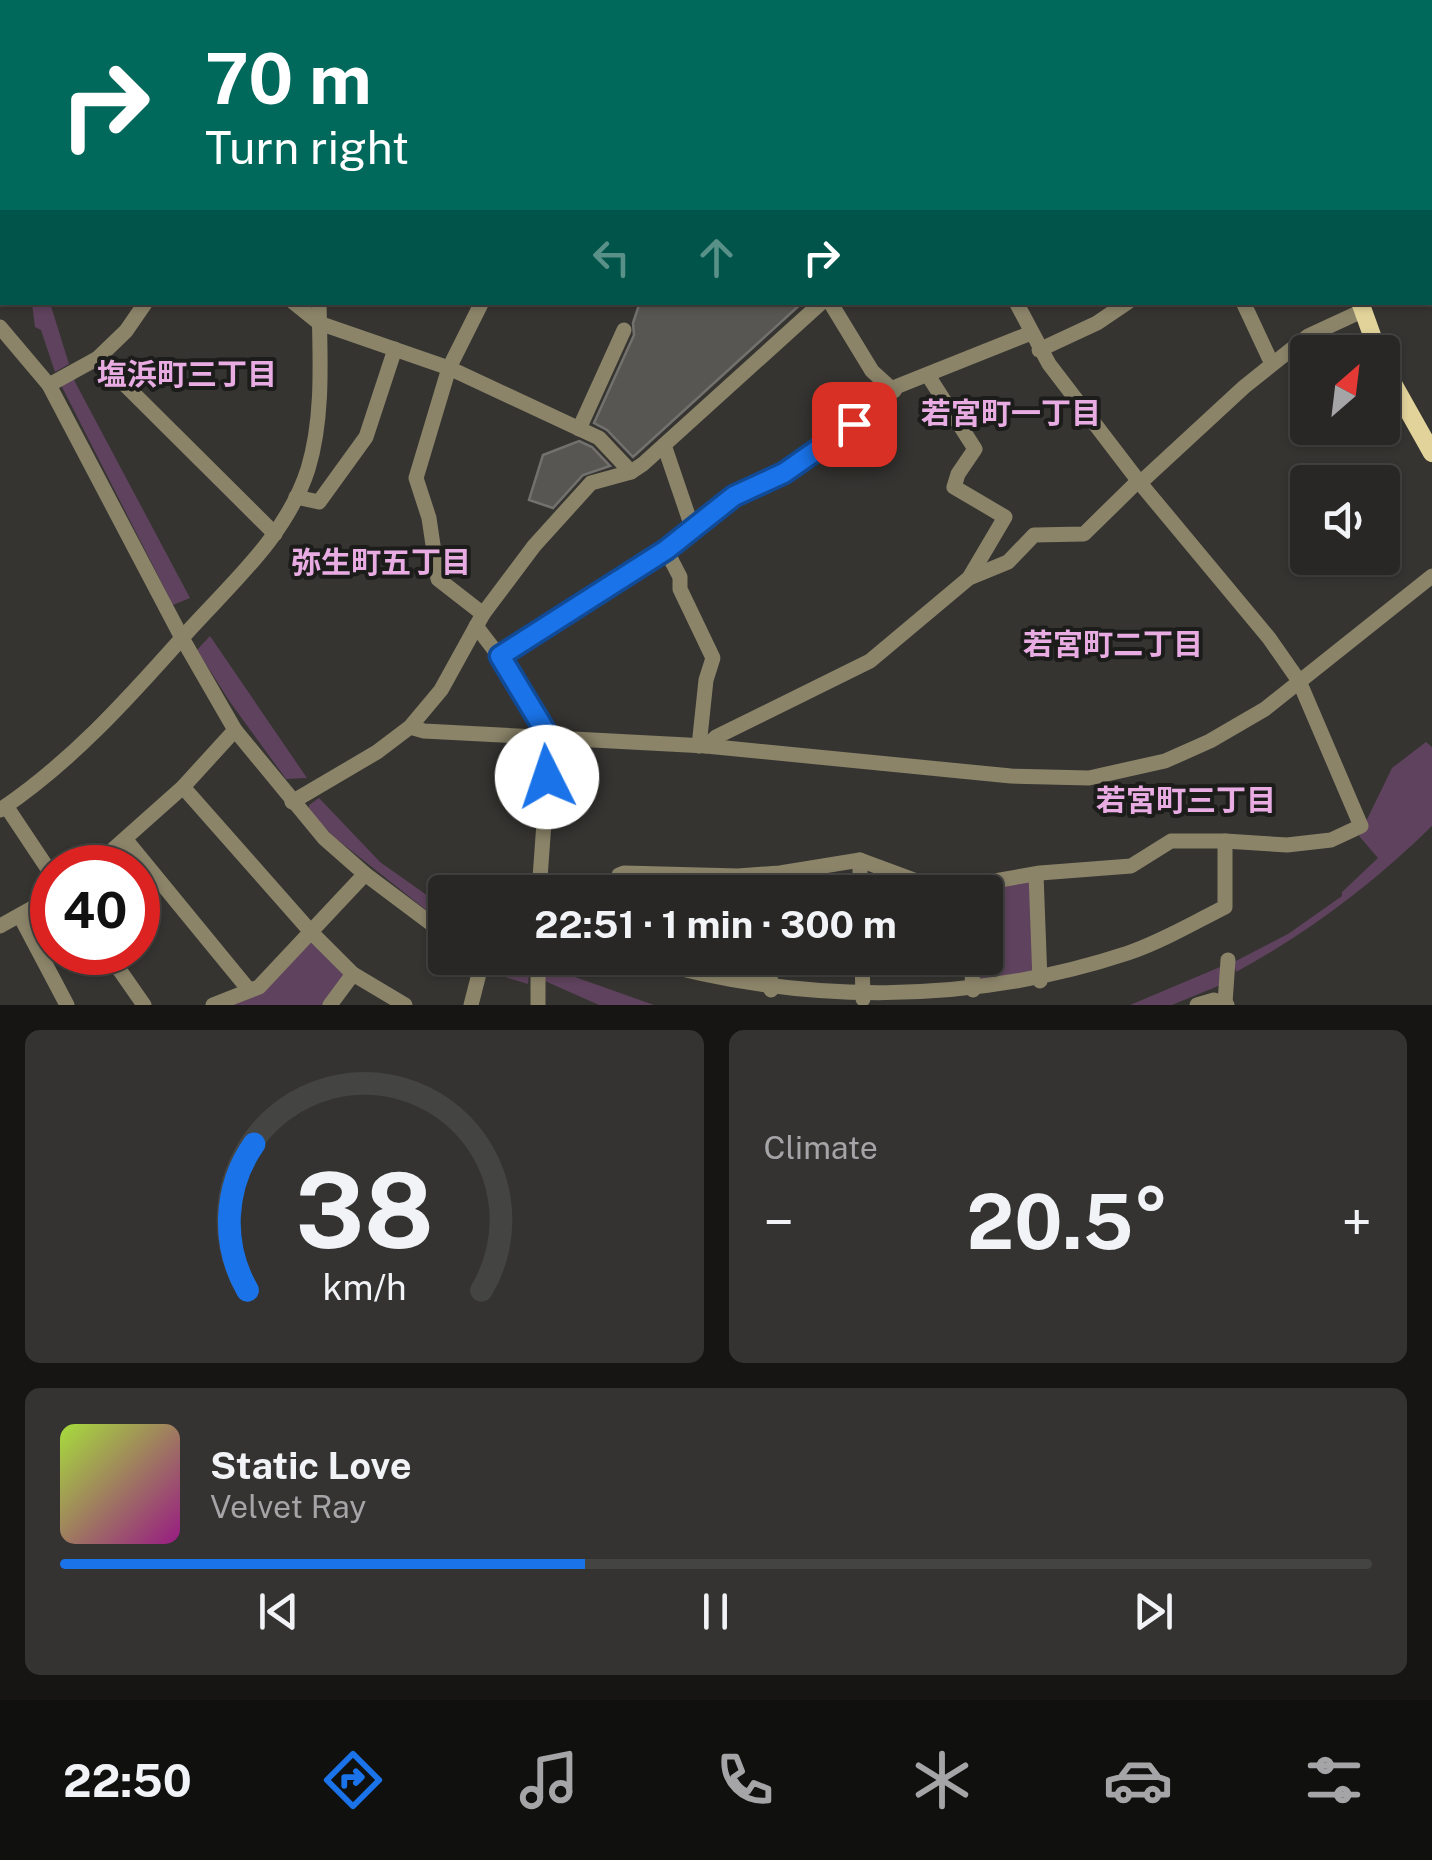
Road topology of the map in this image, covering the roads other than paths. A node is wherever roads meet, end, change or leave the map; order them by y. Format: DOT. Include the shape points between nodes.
graph roads {
  1 [pos="144,305"];
  2 [pos="296,305"];
  3 [pos="319,305"];
  4 [pos="480,305"];
  5 [pos="819,305"];
  6 [pos="832,305"];
  7 [pos="1017,305"];
  8 [pos="1124,305"];
  9 [pos="1244,305"];
  10 [pos="1361,307"];
  11 [pos="319,323"];
  12 [pos="624,330"];
  13 [pos="1,333"];
  14 [pos="1031,334"];
  15 [pos="1372,335"];
  16 [pos="394,349"];
  17 [pos="1039,350"];
  18 [pos="98,358"];
  19 [pos="1272,364"];
  20 [pos="449,368"];
  21 [pos="929,377"];
  22 [pos="50,385"];
  23 [pos="894,391"];
  24 [pos="1400,396"];
  25 [pos="579,430"];
  26 [pos="664,445"];
  27 [pos="1432,453"];
  28 [pos="631,472"];
  29 [pos="1139,482"];
  30 [pos="296,497"];
  31 [pos="692,527"];
  32 [pos="275,534"];
  33 [pos="666,550"];
  34 [pos="1432,576"];
  35 [pos="969,578"];
  36 [pos="480,620"];
  37 [pos="182,638"];
  38 [pos="500,656"];
  39 [pos="1298,681"];
  40 [pos="410,726"];
  41 [pos="235,730"];
  42 [pos="550,739"];
  43 [pos="703,746"];
  44 [pos="184,788"];
  45 [pos="292,802"];
  46 [pos="3,808"];
  47 [pos="126,840"];
  48 [pos="1225,840"];
  49 [pos="30,845"];
  50 [pos="120,845"];
  51 [pos="860,860"];
  52 [pos="365,874"];
  53 [pos="765,874"];
  54 [pos="1036,874"];
  55 [pos="540,875"];
  56 [pos="618,875"];
  57 [pos="700,875"];
  58 [pos="752,875"];
  59 [pos="860,875"];
  60 [pos="900,875"];
  61 [pos="1003,881"];
  62 [pos="30,910"];
  63 [pos="20,916"];
  64 [pos="428,921"];
  65 [pos="0,926"];
  66 [pos="310,932"];
  67 [pos="1228,960"];
  68 [pos="353,974"];
  69 [pos="123,975"];
  70 [pos="479,975"];
  71 [pos="538,975"];
  72 [pos="711,975"];
  73 [pos="770,975"];
  74 [pos="862,975"];
  75 [pos="971,975"];
  76 [pos="1040,981"];
  77 [pos="249,990"];
  78 [pos="771,990"];
  79 [pos="972,990"];
  80 [pos="863,999"];
  81 [pos="1226,1004"];
  82 [pos="67,1005"];
  83 [pos="144,1005"];
  84 [pos="213,1005"];
  85 [pos="330,1005"];
  86 [pos="405,1005"];
  87 [pos="471,1005"];
  88 [pos="538,1005"];
  89 [pos="1197,1005"];
  1 -- 18 [label="street"];
  2 -- 11 [label="street"];
  3 -- 11 [label="street"];
  4 -- 20 [label="street"];
  5 -- 26 [label="street"];
  6 -- 23 [label="street" via="872,371"];
  7 -- 14 [label="street"];
  8 -- 17 [label="street"];
  9 -- 19 [label="street"];
  10 -- 15 [label="main road"];
  10 -- 19 [label="street"];
  11 -- 16 [label="street"];
  11 -- 30 [label="street" via="314,436"];
  12 -- 25 [label="street"];
  13 -- 22 [label="street"];
  14 -- 17 [label="street"];
  14 -- 21 [label="street"];
  16 -- 20 [label="street"];
  16 -- 30 [label="street" via="361,446 319,502"];
  17 -- 29 [label="street"];
  18 -- 22 [label="street"];
  18 -- 32 [label="street"];
  19 -- 29 [label="street"];
  20 -- 25 [label="street"];
  20 -- 36 [label="street" via="416,484 438,579"];
  21 -- 23 [label="street"];
  21 -- 35 [label="street" via="975,449 954,487 1005,517"];
  22 -- 37 [label="street"];
  23 -- 31 [label="street" via="784,473 734,496"];
  24 -- 27 [label="main road"];
  25 -- 28 [label="street" via="599,438"];
  26 -- 28 [label="street"];
  26 -- 31 [label="street"];
  28 -- 36 [label="street" via="591,483 509,575"];
  29 -- 35 [label="street" via="1084,534 1034,535 1008,562"];
  29 -- 39 [label="street"];
  30 -- 32 [label="street"];
  31 -- 33 [label="street"];
  32 -- 37 [label="street"];
  33 -- 38 [label="street"];
  33 -- 43 [label="street" via="713,658"];
  34 -- 39 [label="street"];
  35 -- 43 [label="street" via="870,661"];
  36 -- 38 [label="street"];
  36 -- 40 [label="street" via="441,690"];
  37 -- 41 [label="street"];
  37 -- 46 [label="street" via="93,734"];
  38 -- 42 [label="street"];
  39 -- 43 [label="street" via="1266,709 1210,741 1165,761 1089,778"];
  39 -- 48 [label="street" via="1361,826 1331,840 1287,846"];
  40 -- 42 [label="street"];
  40 -- 45 [label="street"];
  41 -- 44 [label="street"];
  41 -- 45 [label="street"];
  42 -- 43 [label="street"];
  42 -- 55 [label="street"];
  44 -- 47 [label="street"];
  44 -- 66 [label="street"];
  45 -- 52 [label="street"];
  46 -- 49 [label="street"];
  47 -- 50 [label="street"];
  47 -- 77 [label="street"];
  48 -- 54 [label="street" via="1171,841 1131,866"];
  48 -- 76 [label="street" via="1225,908 1132,952"];
  51 -- 53 [label="street"];
  51 -- 59 [label="street"];
  51 -- 60 [label="street"];
  52 -- 64 [label="street"];
  52 -- 66 [label="street"];
  53 -- 58 [label="street"];
  54 -- 61 [label="street"];
  54 -- 76 [label="street"];
  56 -- 57 [label="street"];
  62 -- 63 [label="street"];
  63 -- 65 [label="street"];
  63 -- 82 [label="street"];
  66 -- 68 [label="street"];
  66 -- 77 [label="street"];
  67 -- 81 [label="street"];
  68 -- 85 [label="street"];
  68 -- 86 [label="street"];
  69 -- 83 [label="street"];
  70 -- 87 [label="street"];
  71 -- 88 [label="street"];
  72 -- 78 [label="street"];
  73 -- 78 [label="street"];
  74 -- 80 [label="street"];
  75 -- 79 [label="street"];
  76 -- 79 [label="street"];
  77 -- 84 [label="street"];
  78 -- 80 [label="street"];
  79 -- 80 [label="street"];
  81 -- 89 [label="street"];
}
